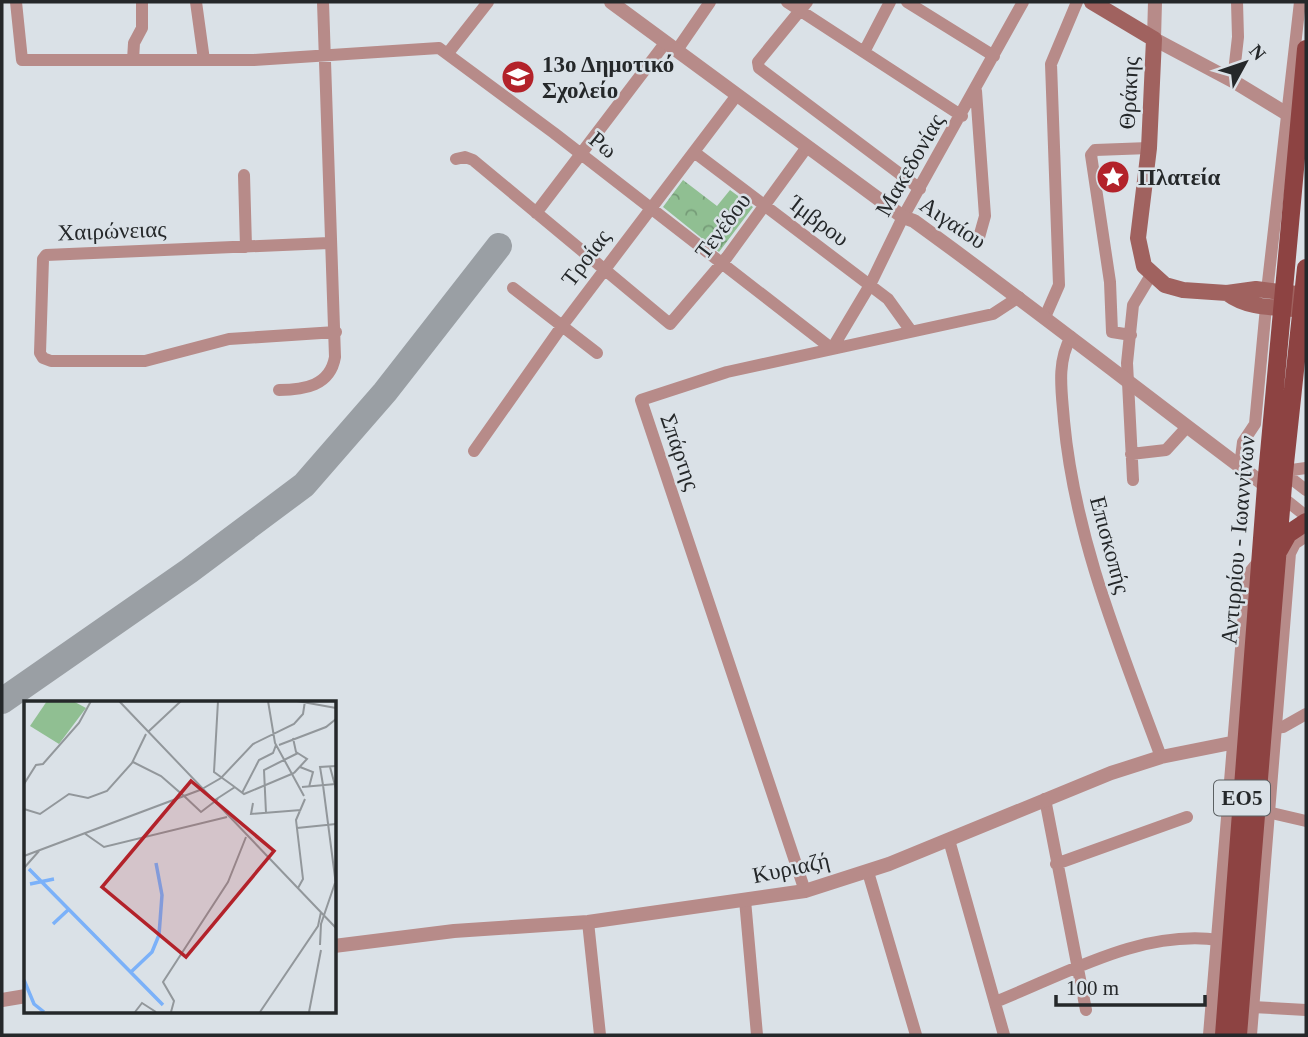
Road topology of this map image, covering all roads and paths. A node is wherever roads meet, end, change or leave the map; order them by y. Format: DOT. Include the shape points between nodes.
graph roads {
  1 [pos="16,2"];
  2 [pos="142,2"];
  3 [pos="196,2"];
  4 [pos="323,2"];
  5 [pos="488,2"];
  6 [pos="611,2"];
  7 [pos="710,2"];
  8 [pos="787,2"];
  9 [pos="890,2"];
  10 [pos="907,2"];
  11 [pos="1023,2"];
  12 [pos="1077,2"];
  13 [pos="1092,2"];
  14 [pos="1155,2"];
  15 [pos="1237,2"];
  16 [pos="1300,2"];
  17 [pos="804,7"];
  18 [pos="1154,39"];
  19 [pos="671,46"];
  20 [pos="1306,49"];
  21 [pos="864,52"];
  22 [pos="448,53"];
  23 [pos="994,56"];
  24 [pos="323,57"];
  25 [pos="133,60"];
  26 [pos="204,60"];
  27 [pos="1233,81"];
  28 [pos="976,91"];
  29 [pos="737,95"];
  30 [pos="961,116"];
  31 [pos="1292,117"];
  32 [pos="807,146"];
  33 [pos="1149,148"];
  34 [pos="694,152"];
  35 [pos="582,155"];
  36 [pos="456,159"];
  37 [pos="244,175"];
  38 [pos="920,189"];
  39 [pos="764,206"];
  40 [pos="649,209"];
  41 [pos="536,213"];
  42 [pos="903,217"];
  43 [pos="978,241"];
  44 [pos="329,243"];
  45 [pos="246,247"];
  46 [pos="721,265"];
  47 [pos="1306,268"];
  48 [pos="604,270"];
  49 [pos="1151,275"];
  50 [pos="870,285"];
  51 [pos="513,288"];
  52 [pos="1019,297"];
  53 [pos="1266,299"];
  54 [pos="1298,301"];
  55 [pos="1045,317"];
  56 [pos="562,326"];
  57 [pos="911,331"];
  58 [pos="336,332"];
  59 [pos="1131,335"];
  60 [pos="1070,338"];
  61 [pos="832,348"];
  62 [pos="597,353"];
  63 [pos="1128,383"];
  64 [pos="279,390"];
  65 [pos="1187,427"];
  66 [pos="474,451"];
  67 [pos="1131,454"];
  68 [pos="1240,466"];
  69 [pos="1306,468"];
  70 [pos="1284,472"];
  71 [pos="1133,480"];
  72 [pos="1266,486"];
  73 [pos="1306,490"];
  74 [pos="1282,498"];
  75 [pos="1306,516"];
  76 [pos="1306,522"];
  77 [pos="1306,535"];
  78 [pos="1278,553"];
  79 [pos="1261,560"];
  80 [pos="1306,714"];
  81 [pos="1274,728"];
  82 [pos="1236,742"];
  83 [pos="1161,757"];
  84 [pos="1045,799"];
  85 [pos="1230,800"];
  86 [pos="1267,811"];
  87 [pos="1187,817"];
  88 [pos="1306,821"];
  89 [pos="1247,829"];
  90 [pos="949,840"];
  91 [pos="1262,861"];
  92 [pos="1056,864"];
  93 [pos="868,872"];
  94 [pos="805,891"];
  95 [pos="746,900"];
  96 [pos="588,922"];
  97 [pos="1258,933"];
  98 [pos="1219,940"];
  99 [pos="336,946"];
  100 [pos="1244,954"];
  101 [pos="1077,969"];
  102 [pos="24,996"];
  103 [pos="2,1000"];
  104 [pos="995,1002"];
  105 [pos="1252,1007"];
  106 [pos="1086,1010"];
  107 [pos="1306,1010"];
  108 [pos="1225,1028"];
  109 [pos="600,1035"];
  110 [pos="757,1035"];
  111 [pos="916,1035"];
  112 [pos="1004,1035"];
  113 [pos="1212,1035"];
  114 [pos="1238,1035"];
  115 [pos="1250,1035"];
  1 -- 25 [label="street, Ρω" via="22,60"];
  2 -- 25 [label="street" via="142,28 134,43"];
  3 -- 26 [label="street"];
  4 -- 24 [label="street"];
  5 -- 22 [label="street"];
  6 -- 19 [label="street, Αιγαίου"];
  7 -- 19 [label="street"];
  8 -- 17 [label="street"];
  9 -- 21 [label="street"];
  10 -- 23 [label="street"];
  11 -- 23 [label="street, Μακεδονίας"];
  12 -- 55 [label="street" via="1051,64 1059,285"];
  13 -- 18 [label="main road"];
  14 -- 18 [label="street"];
  15 -- 27 [label="street"];
  16 -- 31 [label="street"];
  17 -- 21 [label="street"];
  17 -- 38 [label="street" via="758,62 759,68"];
  18 -- 27 [label="street"];
  18 -- 33 [label="main road, Θράκης"];
  19 -- 29 [label="street, Αιγαίου"];
  19 -- 35 [label="street"];
  20 -- 31 [label="main road, Αντιρρίου - Ιωαννίνων / ΕΟ5"];
  21 -- 30 [label="street"];
  22 -- 24 [label="street, Ρω" via="428,47"];
  22 -- 35 [label="street, Ρω"];
  23 -- 28 [label="street, Μακεδονίας"];
  24 -- 26 [label="street, Ρω"];
  24 -- 44 [label="street"];
  25 -- 26 [label="street, Ρω"];
  27 -- 31 [label="street"];
  28 -- 30 [label="street, Μακεδονίας"];
  28 -- 43 [label="street" via="985,216"];
  29 -- 32 [label="street, Αιγαίου"];
  29 -- 34 [label="street, Τροίας"];
  30 -- 38 [label="street, Μακεδονίας"];
  31 -- 53 [label="street"];
  31 -- 54 [label="main road, Αντιρρίου - Ιωαννίνων / ΕΟ5"];
  32 -- 39 [label="street, Τενέδου"];
  32 -- 42 [label="street, Αιγαίου"];
  33 -- 49 [label="main road, Θράκης" via="1138,238 1140,256"];
  33 -- 59 [label="street" via="1095,150 1091,155 1110,282 1112,332"];
  34 -- 39 [label="street, Ίμβρου"];
  34 -- 40 [label="street, Τροίας"];
  35 -- 40 [label="street, Ρω"];
  35 -- 41 [label="street"];
  36 -- 41 [label="street" via="473,160"];
  37 -- 45 [label="street"];
  38 -- 42 [label="street, Μακεδονίας"];
  39 -- 46 [label="street, Τενέδου"];
  39 -- 50 [label="street, Ίμβρου"];
  40 -- 46 [label="street, Ρω"];
  40 -- 48 [label="street, Τροίας"];
  41 -- 48 [label="street"];
  42 -- 50 [label="street, Μακεδονίας"];
  42 -- 52 [label="street, Αιγαίου" via="914,220"];
  44 -- 45 [label="street, Χαιρώνειας"];
  44 -- 58 [label="street"];
  45 -- 58 [label="street, Χαιρώνειας" via="46,255 41,356 51,361 145,361 229,339"];
  46 -- 48 [label="street, Τενέδου" via="672,323 666,323"];
  46 -- 61 [label="street, Ρω"];
  47 -- 54 [label="main road, Αντιρρίου - Ιωαννίνων / ΕΟ5"];
  48 -- 56 [label="street, Τροίας"];
  49 -- 53 [label="main road" via="1183,290"];
  49 -- 59 [label="street" via="1133,305"];
  50 -- 57 [label="street, Ίμβρου" via="894,305"];
  50 -- 61 [label="street, Μακεδονίας"];
  51 -- 56 [label="street"];
  52 -- 55 [label="street, Αιγαίου"];
  52 -- 57 [label="street, Σπάρτης" via="993,314"];
  53 -- 54 [label="main road"];
  53 -- 68 [label="street" via="1255,424 1243,442"];
  54 -- 70 [label="main road, Αντιρρίου - Ιωαννίνων / ΕΟ5"];
  54 -- 72 [label="main road, Αντιρρίου - Ιωαννίνων / ΕΟ5"];
  55 -- 60 [label="street, Αιγαίου"];
  56 -- 62 [label="street"];
  56 -- 66 [label="street, Τροίας"];
  57 -- 61 [label="street, Σπάρτης"];
  58 -- 64 [label="street" via="334,364 328,375 313,386"];
  59 -- 63 [label="street"];
  60 -- 63 [label="street, Αιγαίου"];
  60 -- 83 [label="street, Επισκοπής" via="1060,380 1067,455 1082,531 1097,586"];
  61 -- 94 [label="street, Σπάρτης" via="727,372 640,402"];
  63 -- 65 [label="street, Αιγαίου"];
  63 -- 67 [label="street"];
  65 -- 67 [label="street" via="1166,450"];
  65 -- 68 [label="street, Αιγαίου"];
  67 -- 71 [label="street"];
  68 -- 72 [label="street, Αιγαίου"];
  69 -- 70 [label="street"];
  70 -- 73 [label="street"];
  70 -- 74 [label="main road, Αντιρρίου - Ιωαννίνων / ΕΟ5"];
  72 -- 79 [label="main road, Αντιρρίου - Ιωαννίνων / ΕΟ5"];
  74 -- 75 [label="street"];
  74 -- 78 [label="main road, Αντιρρίου - Ιωαννίνων / ΕΟ5"];
  76 -- 78 [label="main road" via="1288,534"];
  77 -- 81 [label="street" via="1289,553"];
  78 -- 89 [label="main road, Αντιρρίου - Ιωαννίνων / ΕΟ5"];
  79 -- 82 [label="street" via="1248,576"];
  79 -- 89 [label="main road, Αντιρρίου - Ιωαννίνων / ΕΟ5"];
  80 -- 81 [label="street"];
  81 -- 86 [label="street"];
  82 -- 83 [label="street, Κυριαζή"];
  82 -- 85 [label="street"];
  83 -- 84 [label="street, Κυριαζή"];
  84 -- 90 [label="street, Κυριαζή"];
  84 -- 92 [label="street"];
  85 -- 89 [label="main road"];
  85 -- 98 [label="street"];
  86 -- 88 [label="street"];
  86 -- 91 [label="street"];
  87 -- 92 [label="street"];
  89 -- 91 [label="main road"];
  89 -- 100 [label="main road, Αντιρρίου - Ιωαννίνων / ΕΟ5"];
  89 -- 108 [label="main road, Αντιρρίου - Ιωαννίνων / ΕΟ5"];
  90 -- 93 [label="street, Κυριαζή"];
  90 -- 104 [label="street"];
  91 -- 97 [label="street"];
  92 -- 101 [label="street"];
  93 -- 94 [label="street, Κυριαζή"];
  93 -- 111 [label="street"];
  94 -- 95 [label="street, Κυριαζή"];
  95 -- 96 [label="street, Κυριαζή"];
  95 -- 110 [label="street"];
  96 -- 99 [label="street, Κυριαζή" via="454,931"];
  96 -- 109 [label="street"];
  97 -- 100 [label="main road"];
  97 -- 105 [label="street"];
  98 -- 101 [label="street" via="1158,940"];
  98 -- 113 [label="street"];
  100 -- 114 [label="main road, Αντιρρίου - Ιωαννίνων / ΕΟ5"];
  101 -- 104 [label="street"];
  101 -- 106 [label="street"];
  102 -- 103 [label="street"];
  104 -- 112 [label="street"];
  105 -- 107 [label="street"];
  105 -- 115 [label="street"];
  108 -- 113 [label="main road"];
}
